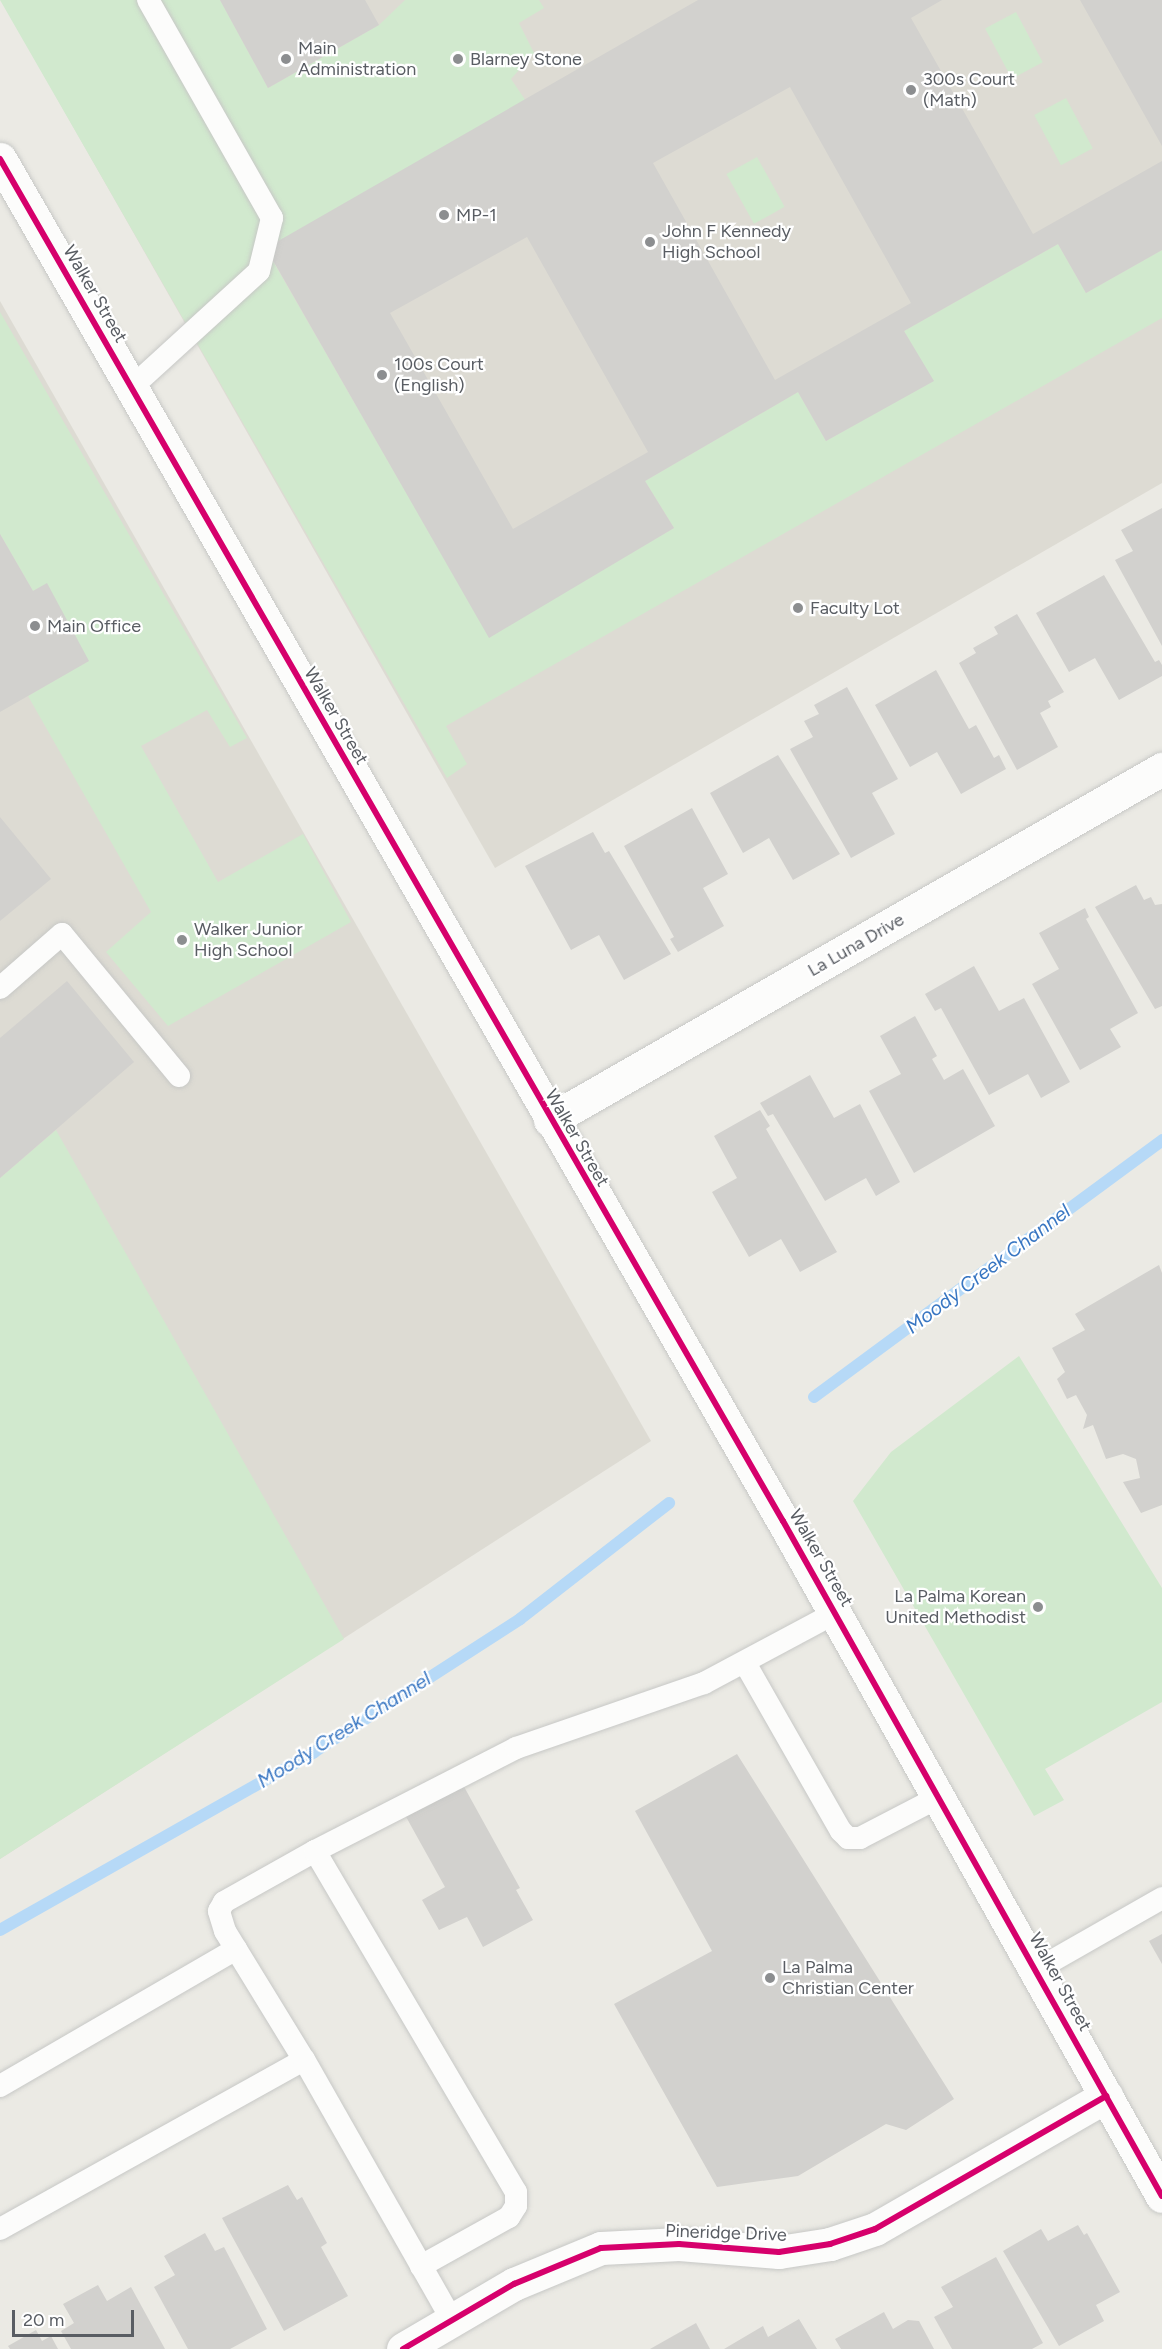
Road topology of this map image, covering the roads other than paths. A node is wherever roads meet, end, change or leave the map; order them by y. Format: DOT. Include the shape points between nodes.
graph roads {
  1 [pos="148,0"];
  2 [pos="0,159"];
  3 [pos="131,388"];
  4 [pos="1162,769"];
  5 [pos="0,988"];
  6 [pos="179,1076"];
  7 [pos="550,1120"];
  8 [pos="835,1613"];
  9 [pos="745,1663"];
  10 [pos="939,1797"];
  11 [pos="315,1851"];
  12 [pos="1162,1898"];
  13 [pos="236,1949"];
  14 [pos="1036,1970"];
  15 [pos="304,2060"];
  16 [pos="0,2086"];
  17 [pos="1106,2096"];
  18 [pos="1162,2196"];
  19 [pos="0,2229"];
  20 [pos="421,2266"];
  21 [pos="452,2320"];
  22 [pos="403,2349"];
  1 -- 3 [label="lane" via="272,218 259,271"];
  2 -- 3 [label="main road, Walker Street"];
  3 -- 7 [label="main road, Walker Street"];
  4 -- 7 [label="main road, La Luna Drive"];
  5 -- 6 [label="lane" via="62,934"];
  7 -- 8 [label="main road, Walker Street"];
  8 -- 9 [label="lane"];
  8 -- 10 [label="main road, Walker Street"];
  9 -- 10 [label="lane" via="840,1831 848,1838 860,1838"];
  9 -- 11 [label="lane" via="704,1683 516,1748"];
  10 -- 14 [label="main road, Walker Street"];
  11 -- 13 [label="lane" via="224,1902 219,1911 220,1922"];
  11 -- 20 [label="lane" via="516,2192 516,2206 509,2217"];
  12 -- 14 [label="lane"];
  13 -- 15 [label="lane"];
  13 -- 16 [label="lane"];
  14 -- 17 [label="main road, Walker Street"];
  15 -- 19 [label="lane"];
  15 -- 20 [label="lane"];
  17 -- 18 [label="main road, Walker Street"];
  17 -- 21 [label="main road, Pineridge Drive" via="875,2229 830,2244 779,2252 679,2244 601,2248 514,2284"];
  20 -- 21 [label="lane"];
  21 -- 22 [label="main road, Pineridge Drive"];
}
